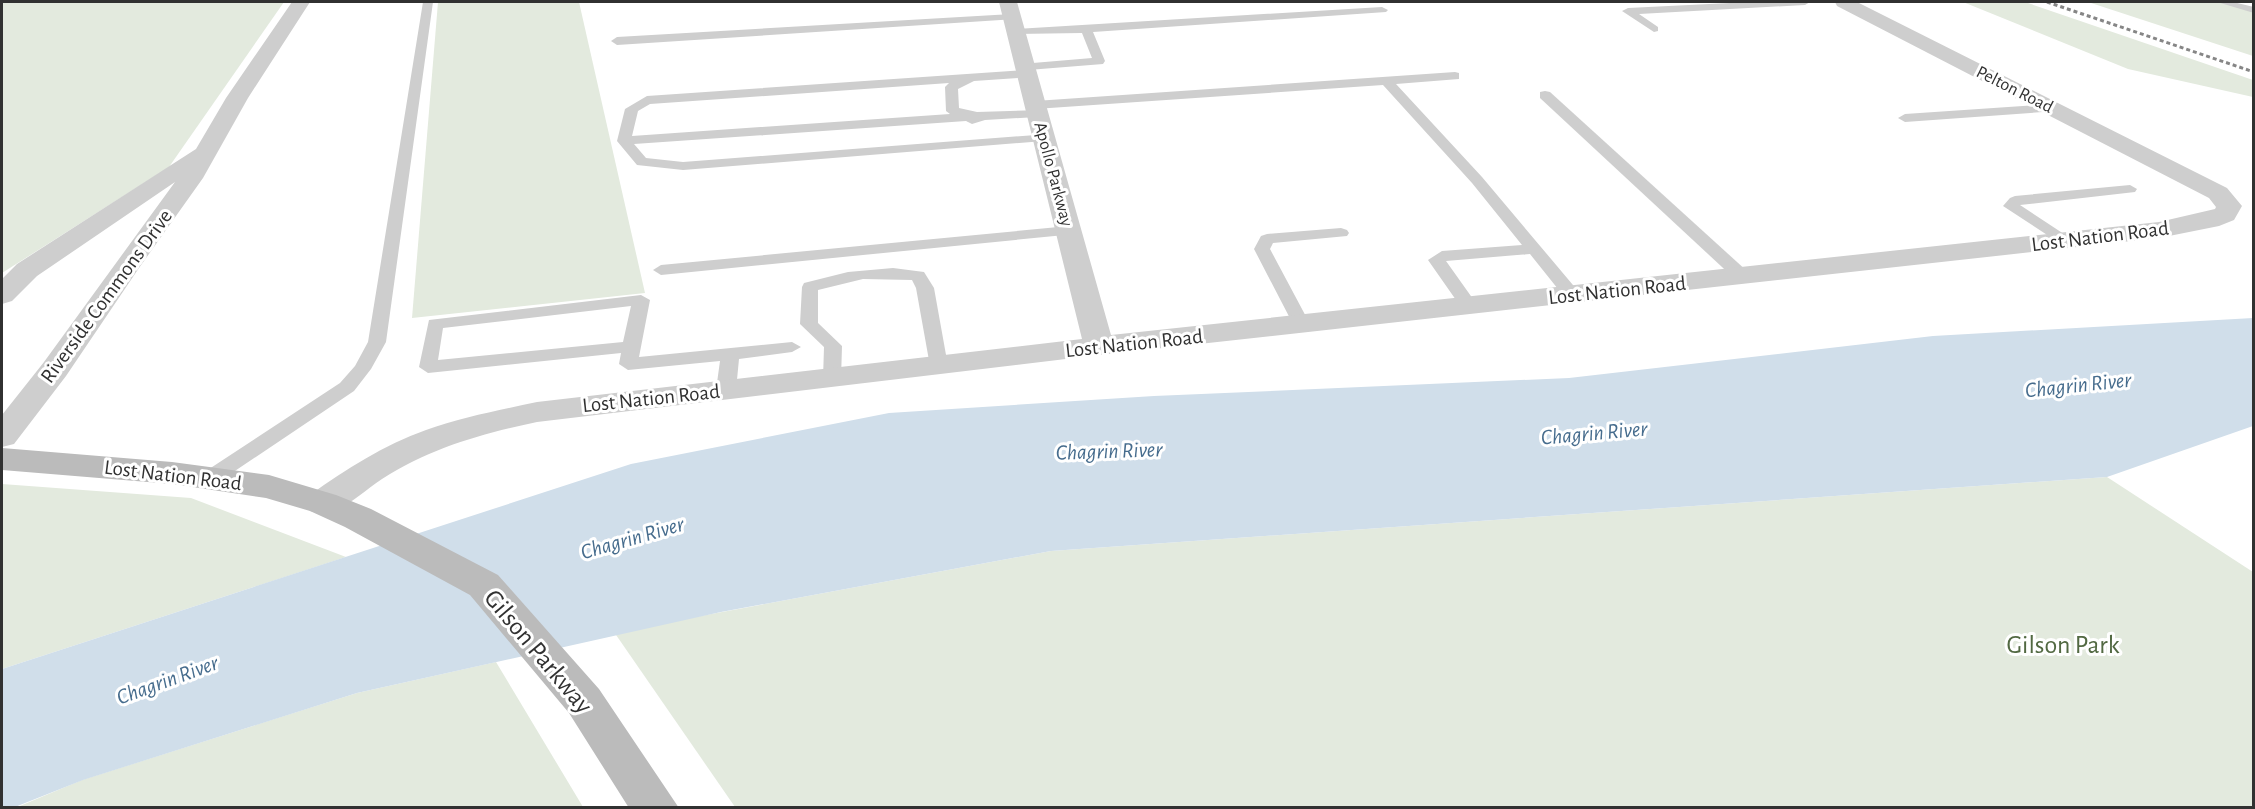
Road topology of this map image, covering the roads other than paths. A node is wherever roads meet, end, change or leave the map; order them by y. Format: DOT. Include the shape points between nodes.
graph roads {
  1 [pos="301,2"];
  2 [pos="428,2"];
  3 [pos="1805,2"];
  4 [pos="1844,2"];
  5 [pos="2222,2"];
  6 [pos="1382,10"];
  7 [pos="2253,10"];
  8 [pos="1012,17"];
  9 [pos="1086,29"];
  10 [pos="1654,29"];
  11 [pos="617,41"];
  12 [pos="1026,71"];
  13 [pos="1455,76"];
  14 [pos="975,78"];
  15 [pos="1386,81"];
  16 [pos="1545,95"];
  17 [pos="2052,108"];
  18 [pos="1036,109"];
  19 [pos="983,116"];
  20 [pos="1905,118"];
  21 [pos="1044,137"];
  22 [pos="624,141"];
  23 [pos="996,141"];
  24 [pos="205,151"];
  25 [pos="2185,176"];
  26 [pos="2130,189"];
  27 [pos="1069,231"];
  28 [pos="1341,232"];
  29 [pos="2064,240"];
  30 [pos="1534,249"];
  31 [pos="661,270"];
  32 [pos="1742,276"];
  33 [pos="2,294"];
  34 [pos="1572,295"];
  35 [pos="1469,306"];
  36 [pos="1301,324"];
  37 [pos="1100,346"];
  38 [pos="630,347"];
  39 [pos="792,347"];
  40 [pos="730,354"];
  41 [pos="939,366"];
  42 [pos="832,379"];
  43 [pos="726,390"];
  44 [pos="2,437"];
  45 [pos="2,459"];
  46 [pos="210,478"];
  47 [pos="323,503"];
  48 [pos="655,807"];
  1 -- 24 [label="street, Riverside Commons Drive"];
  2 -- 46 [label="lane" via="380,335 374,349 362,372 346,387"];
  3 -- 10 [label="lane" via="1628,11"];
  4 -- 17 [label="street, Pelton Road"];
  5 -- 7 [label="lane"];
  6 -- 9 [label="lane"];
  8 -- 9 [label="lane"];
  8 -- 11 [label="lane"];
  8 -- 12 [label="street, Apollo Parkway"];
  9 -- 12 [label="lane" via="1099,61"];
  12 -- 14 [label="lane"];
  12 -- 18 [label="street, Apollo Parkway"];
  13 -- 15 [label="lane"];
  14 -- 19 [label="lane" via="951,87 953,111"];
  14 -- 22 [label="lane" via="647,100 632,109"];
  15 -- 18 [label="lane"];
  15 -- 30 [label="lane"];
  16 -- 32 [label="lane"];
  17 -- 20 [label="lane"];
  17 -- 25 [label="street, Pelton Road"];
  18 -- 19 [label="lane"];
  18 -- 21 [label="street, Apollo Parkway"];
  19 -- 22 [label="lane"];
  19 -- 23 [label="lane" via="969,122 972,133"];
  21 -- 23 [label="lane"];
  21 -- 27 [label="street, Apollo Parkway"];
  22 -- 23 [label="lane" via="642,162 683,166"];
  24 -- 33 [label="street, Riverside Commons Drive" via="27,270"];
  24 -- 44 [label="street, Riverside Commons Drive" via="191,178"];
  25 -- 29 [label="street, Lost Nation Road" via="2218,193 2229,206 2225,214 2159,230"];
  26 -- 29 [label="lane" via="2015,201 2011,206"];
  27 -- 31 [label="lane"];
  27 -- 37 [label="street, Apollo Parkway"];
  28 -- 36 [label="lane" via="1267,239 1262,249"];
  29 -- 32 [label="street, Lost Nation Road"];
  30 -- 34 [label="lane"];
  30 -- 35 [label="lane" via="1442,256 1436,260"];
  32 -- 34 [label="street, Lost Nation Road"];
  34 -- 35 [label="street, Lost Nation Road"];
  35 -- 36 [label="street, Lost Nation Road"];
  36 -- 37 [label="street, Lost Nation Road"];
  37 -- 41 [label="street, Lost Nation Road"];
  38 -- 38 [label="lane" via="641,300 435,324 428,367"];
  38 -- 40 [label="lane" via="628,364"];
  39 -- 40 [label="lane"];
  40 -- 43 [label="lane"];
  41 -- 42 [label="street, Lost Nation Road"];
  41 -- 42 [label="lane" via="925,288 918,276 905,272 829,279 810,287 809,324 833,346"];
  42 -- 43 [label="street, Lost Nation Road"];
  43 -- 47 [label="street, Lost Nation Road" via="537,412 456,431 401,453 359,476"];
  45 -- 46 [label="street, Lost Nation Road"];
  46 -- 47 [label="street, Lost Nation Road"];
  47 -- 48 [label="street, Gilson Parkway" via="484,585 584,701"];
}
